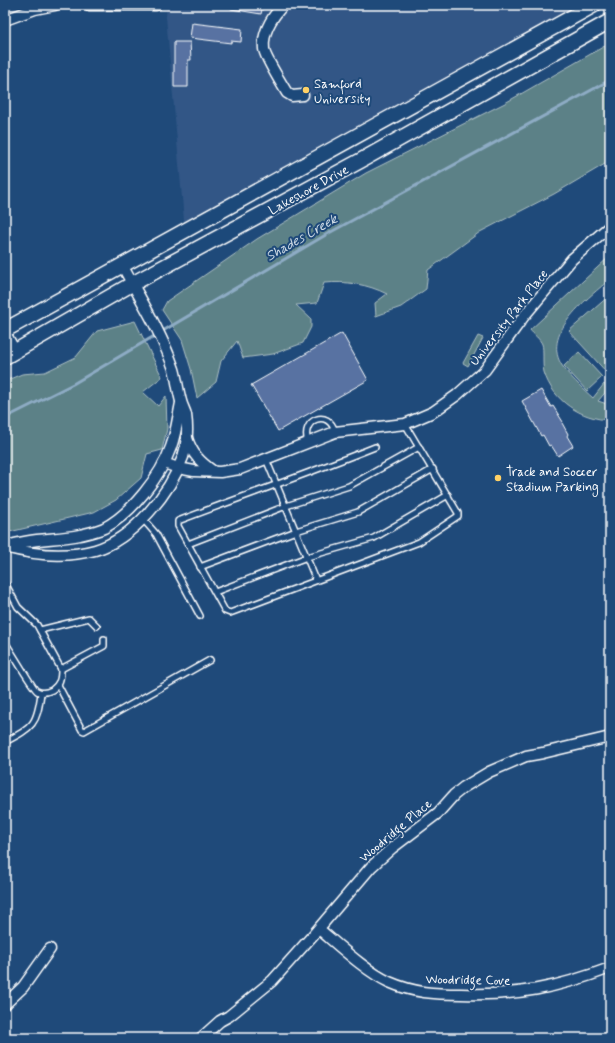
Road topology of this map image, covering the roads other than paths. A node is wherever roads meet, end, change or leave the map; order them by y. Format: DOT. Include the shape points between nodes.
graph roads {
  1 [pos="55,5"];
  2 [pos="89,5"];
  3 [pos="156,5"];
  4 [pos="283,5"];
  5 [pos="594,5"];
  6 [pos="5,20"];
  7 [pos="610,21"];
  8 [pos="303,95"];
  9 [pos="610,226"];
  10 [pos="122,265"];
  11 [pos="132,284"];
  12 [pos="5,331"];
  13 [pos="10,354"];
  14 [pos="181,402"];
  15 [pos="405,424"];
  16 [pos="336,432"];
  17 [pos="186,438"];
  18 [pos="308,442"];
  19 [pos="375,447"];
  20 [pos="419,448"];
  21 [pos="266,459"];
  22 [pos="164,463"];
  23 [pos="178,468"];
  24 [pos="433,469"];
  25 [pos="214,471"];
  26 [pos="277,484"];
  27 [pos="448,495"];
  28 [pos="286,506"];
  29 [pos="131,507"];
  30 [pos="142,518"];
  31 [pos="296,531"];
  32 [pos="58,539"];
  33 [pos="188,544"];
  34 [pos="5,547"];
  35 [pos="61,555"];
  36 [pos="307,557"];
  37 [pos="200,567"];
  38 [pos="316,580"];
  39 [pos="5,583"];
  40 [pos="214,592"];
  41 [pos="200,616"];
  42 [pos="97,626"];
  43 [pos="40,630"];
  44 [pos="104,639"];
  45 [pos="5,642"];
  46 [pos="210,660"];
  47 [pos="61,669"];
  48 [pos="58,685"];
  49 [pos="42,693"];
  50 [pos="610,737"];
  51 [pos="5,742"];
  52 [pos="318,929"];
  53 [pos="50,949"];
  54 [pos="610,968"];
  55 [pos="5,1004"];
  56 [pos="201,1038"];
  1 -- 6 [label="street"];
  2 -- 3 [label="street"];
  4 -- 8 [label="street" via="270,22 265,34 264,51 287,93 292,96"];
  5 -- 10 [label="main road, Lakeshore Drive"];
  7 -- 11 [label="main road, Lakeshore Drive" via="360,161"];
  9 -- 15 [label="street, University Park Place" via="572,259 524,316 485,370 433,412"];
  10 -- 11 [label="street"];
  10 -- 12 [label="main road, Lakeshore Drive"];
  11 -- 13 [label="main road, Lakeshore Drive"];
  11 -- 14 [label="street" via="166,348"];
  12 -- 13 [label="street"];
  14 -- 17 [label="street" via="186,415"];
  14 -- 22 [label="street" via="171,448"];
  15 -- 16 [label="street, University Park Place"];
  15 -- 20 [label="lane"];
  16 -- 18 [label="street, University Park Place"];
  16 -- 18 [label="lane" via="329,421 318,419 307,428"];
  17 -- 23 [label="street"];
  17 -- 25 [label="street" via="195,456"];
  18 -- 21 [label="street, University Park Place"];
  19 -- 26 [label="lane" via="312,473"];
  20 -- 24 [label="lane"];
  20 -- 28 [label="lane" via="349,486"];
  21 -- 25 [label="street, University Park Place" via="240,469"];
  21 -- 26 [label="lane"];
  22 -- 23 [label="street, University Park Place"];
  22 -- 29 [label="street"];
  23 -- 25 [label="street, University Park Place"];
  23 -- 30 [label="street" via="163,494"];
  24 -- 27 [label="lane"];
  24 -- 31 [label="lane" via="358,512"];
  26 -- 28 [label="lane"];
  26 -- 33 [label="lane" via="178,520 178,526"];
  27 -- 36 [label="lane" via="374,538"];
  27 -- 38 [label="lane" via="458,516 419,542"];
  28 -- 31 [label="lane"];
  28 -- 33 [label="lane"];
  29 -- 30 [label="street"];
  29 -- 32 [label="street" via="103,528"];
  30 -- 35 [label="street" via="125,534 97,549"];
  30 -- 41 [label="lane" via="156,534"];
  31 -- 36 [label="lane"];
  31 -- 37 [label="lane"];
  32 -- 34 [label="street"];
  32 -- 35 [label="street"];
  33 -- 37 [label="lane"];
  34 -- 35 [label="street"];
  36 -- 38 [label="lane"];
  36 -- 40 [label="lane"];
  37 -- 40 [label="lane"];
  38 -- 40 [label="lane" via="230,613 225,611"];
  39 -- 43 [label="lane" via="18,607"];
  42 -- 43 [label="lane" via="89,618"];
  43 -- 47 [label="lane"];
  44 -- 47 [label="lane" via="104,646"];
  45 -- 49 [label="lane" via="36,691"];
  46 -- 48 [label="lane" via="84,731"];
  47 -- 48 [label="lane"];
  48 -- 49 [label="lane" via="49,692"];
  49 -- 51 [label="lane" via="39,711 33,724 26,731"];
  50 -- 52 [label="street, Woodridge Place" via="526,756 478,778 454,795 438,813 371,867"];
  52 -- 54 [label="street, Woodridge Cove" via="368,969 413,991 484,995 539,990"];
  52 -- 56 [label="street, Woodridge Place" via="270,983"];
  53 -- 55 [label="street" via="22,987"];
}
